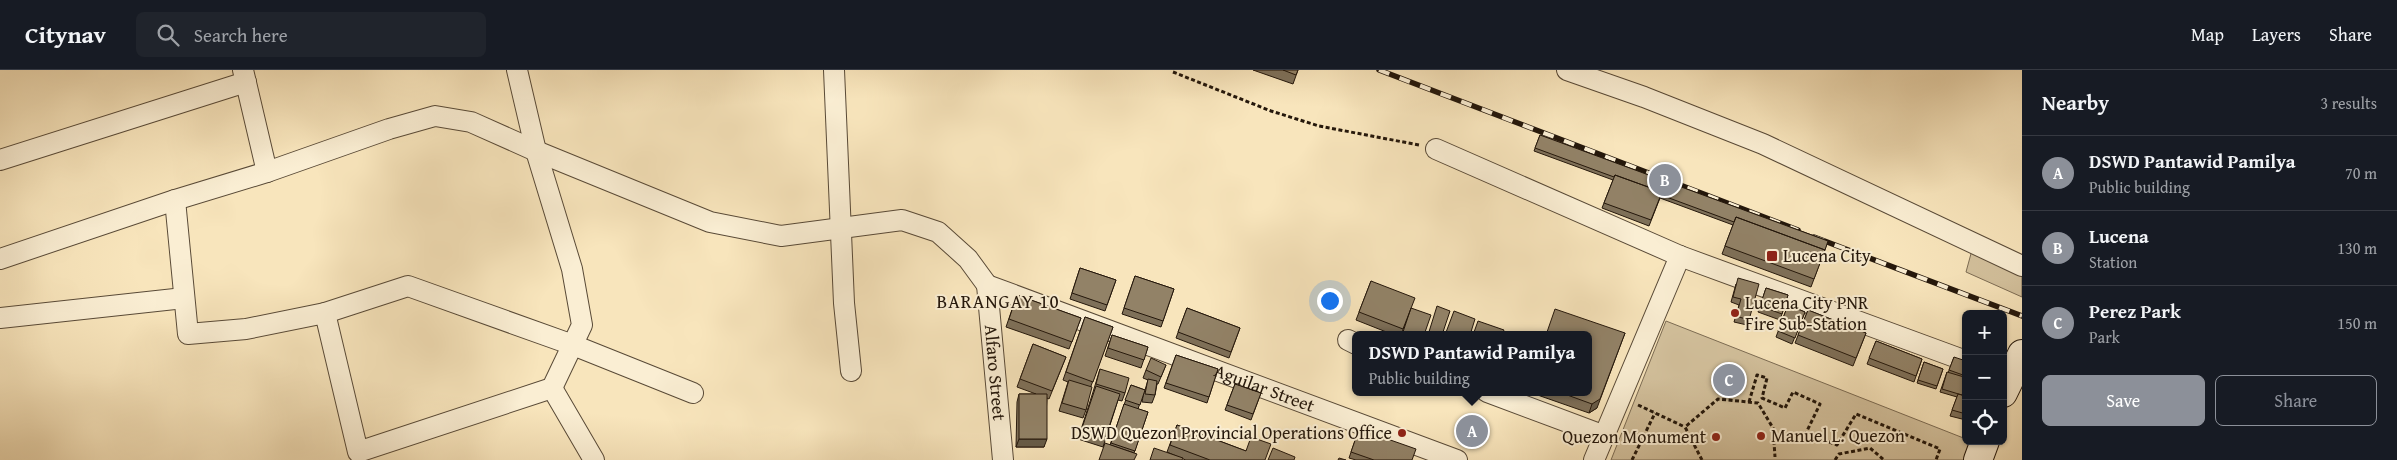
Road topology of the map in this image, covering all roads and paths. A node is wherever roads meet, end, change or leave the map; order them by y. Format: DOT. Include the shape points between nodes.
graph roads {
  1 [pos="517,70"];
  2 [pos="834,70"];
  3 [pos="1566,70"];
  4 [pos="1173,72"];
  5 [pos="245,76"];
  6 [pos="1436,149"];
  7 [pos="536,151"];
  8 [pos="0,160"];
  9 [pos="267,172"];
  10 [pos="175,200"];
  11 [pos="842,227"];
  12 [pos="1680,256"];
  13 [pos="0,259"];
  14 [pos="2022,266"];
  15 [pos="987,285"];
  16 [pos="184,298"];
  17 [pos="325,312"];
  18 [pos="0,318"];
  19 [pos="573,345"];
  20 [pos="1962,360"];
  21 [pos="851,371"];
  22 [pos="552,388"];
  23 [pos="693,393"];
  24 [pos="1498,396"];
  25 [pos="1622,397"];
  26 [pos="1749,402"];
  27 [pos="1655,412"];
  28 [pos="1685,427"];
  29 [pos="1605,436"];
  30 [pos="1984,445"];
  31 [pos="1775,457"];
  32 [pos="594,460"];
  33 [pos="1003,460"];
  34 [pos="1457,460"];
  35 [pos="1594,460"];
  36 [pos="1632,460"];
  37 [pos="1702,460"];
  38 [pos="1771,460"];
  39 [pos="1781,460"];
  40 [pos="1835,460"];
  41 [pos="1884,460"];
  42 [pos="1936,460"];
  43 [pos="1978,460"];
  1 -- 7 [label="street"];
  2 -- 11 [label="street"];
  3 -- 14 [label="street" via="1644,96 1763,144"];
  4 -- 6 [label="path" via="1271,112 1319,126"];
  5 -- 8 [label="street"];
  5 -- 9 [label="street"];
  6 -- 12 [label="street"];
  7 -- 9 [label="street" via="471,122 435,116"];
  7 -- 11 [label="street" via="710,222 781,236"];
  7 -- 19 [label="street" via="572,268 582,325"];
  9 -- 10 [label="street"];
  10 -- 13 [label="street"];
  10 -- 16 [label="street"];
  11 -- 15 [label="street" via="902,220 938,232 968,259"];
  11 -- 21 [label="street" via="844,304"];
  12 -- 20 [label="street"];
  12 -- 25 [label="street"];
  15 -- 33 [label="street, Alfaro Street"];
  15 -- 34 [label="street, Aguilar Street"];
  16 -- 17 [label="street" via="188,334 246,329"];
  16 -- 18 [label="street"];
  17 -- 19 [label="street" via="408,286"];
  17 -- 22 [label="street" via="358,452"];
  19 -- 22 [label="street"];
  19 -- 23 [label="street"];
  22 -- 32 [label="street"];
  24 -- 29 [label="street"];
  25 -- 27 [label="path"];
  25 -- 29 [label="street"];
  26 -- 28 [label="path" via="1718,399"];
  26 -- 31 [label="path" via="1758,403 1773,428"];
  26 -- 42 [label="path" via="1757,375 1767,378 1762,398 1785,408 1793,392 1820,404 1806,433 1837,446 1856,414 1940,449"];
  27 -- 28 [label="path"];
  27 -- 36 [label="path"];
  28 -- 37 [label="path"];
  29 -- 35 [label="street"];
  30 -- 43 [label="main road"];
  31 -- 38 [label="path"];
  31 -- 39 [label="path"];
  40 -- 41 [label="path" via="1839,454 1870,448"];
}
